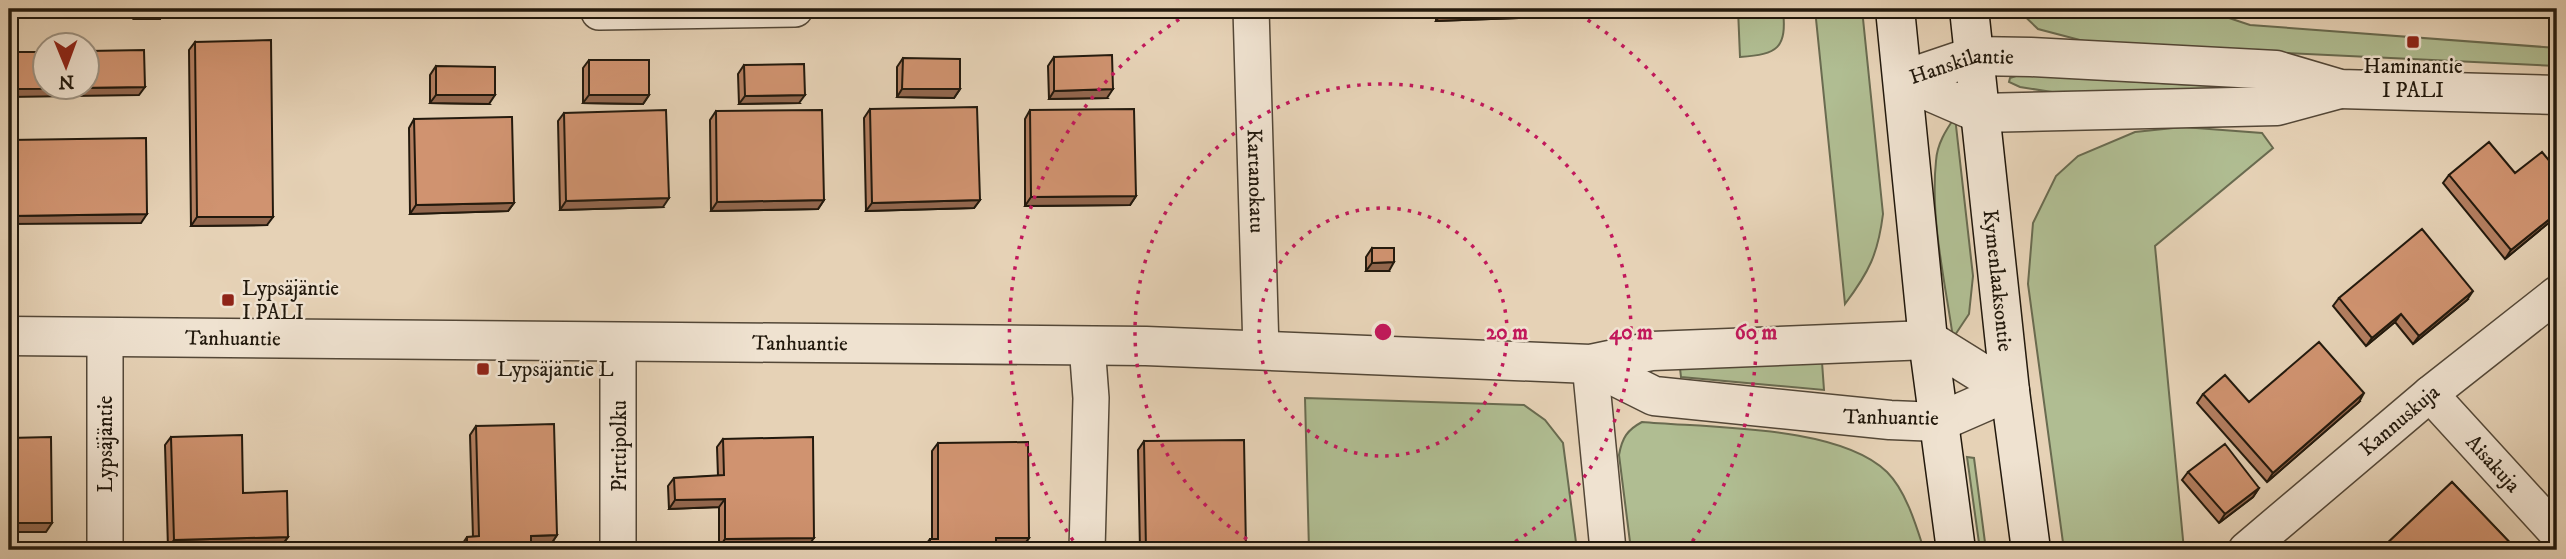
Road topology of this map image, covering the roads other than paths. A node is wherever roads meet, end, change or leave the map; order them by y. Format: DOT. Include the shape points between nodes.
graph roads {
  1 [pos="795,9"];
  2 [pos="1251,9"];
  3 [pos="1895,9"];
  4 [pos="1969,9"];
  5 [pos="599,12"];
  6 [pos="1974,56"];
  7 [pos="1902,80"];
  8 [pos="2340,89"];
  9 [pos="2557,95"];
  10 [pos="1979,113"];
  11 [pos="2557,294"];
  12 [pos="9,336"];
  13 [pos="105,337"];
  14 [pos="1928,340"];
  15 [pos="618,341"];
  16 [pos="1087,345"];
  17 [pos="1261,351"];
  18 [pos="1590,364"];
  19 [pos="2010,391"];
  20 [pos="2430,394"];
  21 [pos="1939,422"];
  22 [pos="2557,533"];
  23 [pos="105,550"];
  24 [pos="618,550"];
  25 [pos="1087,550"];
  26 [pos="1608,550"];
  27 [pos="1956,550"];
  28 [pos="2031,550"];
  29 [pos="2246,550"];
  1 -- 5 [label="street"];
  2 -- 17 [label="street, Kartanokatu"];
  3 -- 7 [label="street"];
  4 -- 6 [label="street, Kymenlaaksontie"];
  6 -- 7 [label="street, Hanskilantie"];
  6 -- 8 [label="street, Hanskilantie" via="2276,70"];
  6 -- 10 [label="street, Kymenlaaksontie"];
  7 -- 10 [label="street, Hanskilantie"];
  7 -- 14 [label="street"];
  8 -- 9 [label="street, Hanskilantie"];
  8 -- 10 [label="street, Hanskilantie" via="2277,106"];
  10 -- 19 [label="street, Kymenlaaksontie"];
  11 -- 20 [label="street, Kannuskuja"];
  12 -- 13 [label="street, Tanhuantie"];
  13 -- 15 [label="street, Tanhuantie"];
  13 -- 23 [label="street, Lypsäjäntie"];
  14 -- 18 [label="street, Tanhuantie" via="1652,351"];
  14 -- 19 [label="street"];
  14 -- 21 [label="street"];
  15 -- 16 [label="street, Tanhuantie"];
  15 -- 24 [label="street, Pirttipolku"];
  16 -- 17 [label="street, Tanhuantie"];
  16 -- 25 [label="street" via="1091,398"];
  17 -- 18 [label="street, Tanhuantie"];
  18 -- 21 [label="street, Tanhuantie" via="1654,396"];
  18 -- 26 [label="street"];
  19 -- 21 [label="street, Tanhuantie"];
  19 -- 28 [label="street, Kymenlaaksontie"];
  20 -- 22 [label="street, Aisakuja"];
  20 -- 29 [label="street, Kannuskuja"];
  21 -- 27 [label="street"];
}
